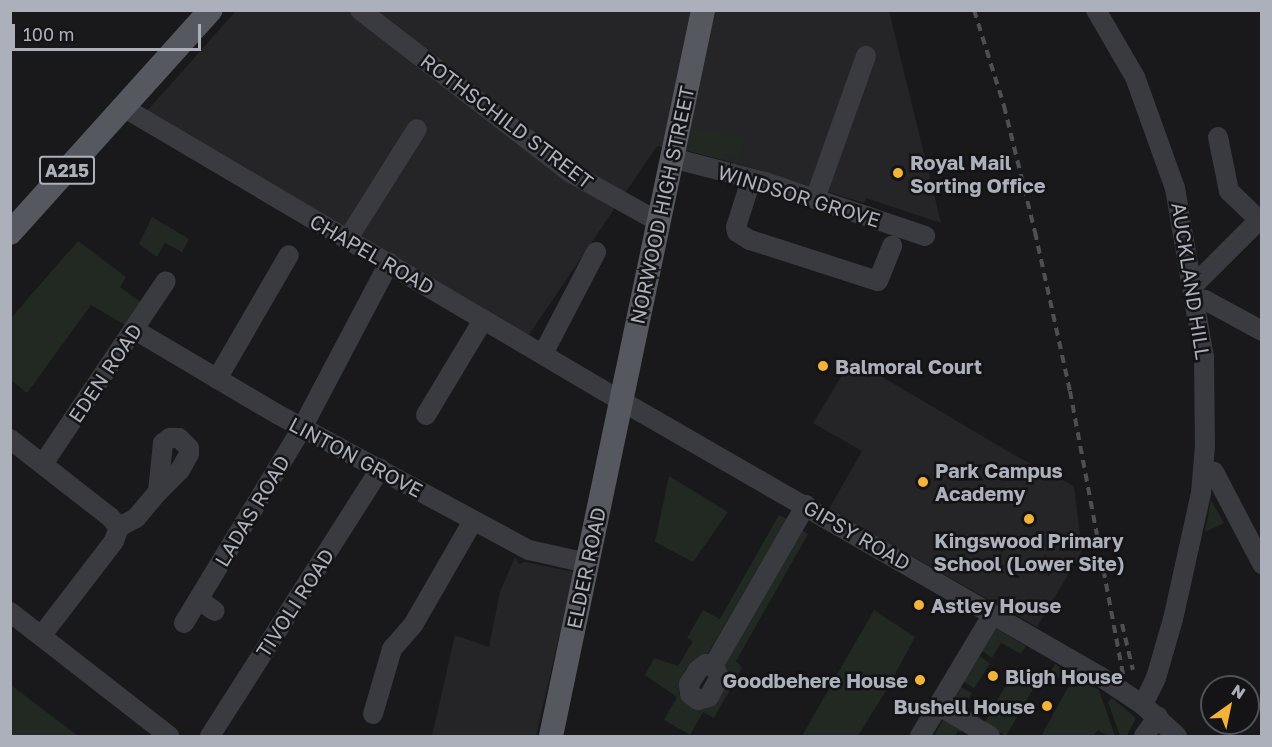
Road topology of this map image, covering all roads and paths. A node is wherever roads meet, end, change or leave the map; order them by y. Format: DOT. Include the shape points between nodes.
graph roads {
  1 [pos="211,10"];
  2 [pos="360,10"];
  3 [pos="703,10"];
  4 [pos="1096,10"];
  5 [pos="866,56"];
  6 [pos="123,107"];
  7 [pos="417,129"];
  8 [pos="1218,137"];
  9 [pos="672,158"];
  10 [pos="751,180"];
  11 [pos="815,199"];
  12 [pos="1260,219"];
  13 [pos="659,222"];
  14 [pos="10,233"];
  15 [pos="925,236"];
  16 [pos="347,240"];
  17 [pos="892,246"];
  18 [pos="596,252"];
  19 [pos="289,255"];
  20 [pos="389,263"];
  21 [pos="166,281"];
  22 [pos="1195,292"];
  23 [pos="483,320"];
  24 [pos="135,330"];
  25 [pos="1262,331"];
  26 [pos="543,354"];
  27 [pos="217,379"];
  28 [pos="621,399"];
  29 [pos="426,416"];
  30 [pos="302,428"];
  31 [pos="10,439"];
  32 [pos="43,464"];
  33 [pos="380,469"];
  34 [pos="1204,469"];
  35 [pos="158,492"];
  36 [pos="806,505"];
  37 [pos="473,521"];
  38 [pos="119,527"];
  39 [pos="587,563"];
  40 [pos="1262,564"];
  41 [pos="10,612"];
  42 [pos="993,614"];
  43 [pos="184,623"];
  44 [pos="42,635"];
  45 [pos="713,666"];
  46 [pos="939,706"];
  47 [pos="1151,711"];
  48 [pos="373,714"];
  49 [pos="169,736"];
  50 [pos="210,736"];
  51 [pos="551,736"];
  52 [pos="920,736"];
  53 [pos="990,736"];
  54 [pos="1144,736"];
  55 [pos="1177,736"];
  1 -- 6 [label="main road, A215"];
  2 -- 13 [label="street, ROTHSCHILD STREET" via="571,173"];
  3 -- 9 [label="main road, NORWOOD HIGH STREET"];
  4 -- 22 [label="street, AUCKLAND HILL" via="1135,77 1158,136 1175,188"];
  5 -- 11 [label="street"];
  6 -- 14 [label="main road, A215"];
  6 -- 16 [label="street, CHAPEL ROAD"];
  7 -- 16 [label="street"];
  8 -- 12 [label="street" via="1229,190"];
  9 -- 10 [label="street, WINDSOR GROVE"];
  9 -- 13 [label="main road, NORWOOD HIGH STREET"];
  10 -- 11 [label="street, WINDSOR GROVE"];
  10 -- 17 [label="street" via="736,226 736,232 750,240 878,281"];
  11 -- 15 [label="street, WINDSOR GROVE"];
  12 -- 22 [label="street"];
  13 -- 28 [label="main road, NORWOOD HIGH STREET"];
  16 -- 20 [label="street, CHAPEL ROAD"];
  18 -- 26 [label="street"];
  19 -- 27 [label="street"];
  20 -- 23 [label="street, CHAPEL ROAD"];
  20 -- 30 [label="street, LADAS ROAD"];
  21 -- 24 [label="street, EDEN ROAD"];
  22 -- 25 [label="street"];
  22 -- 34 [label="street, AUCKLAND HILL" via="1204,357"];
  23 -- 26 [label="street, CHAPEL ROAD"];
  23 -- 29 [label="street"];
  24 -- 27 [label="street, LINTON GROVE"];
  24 -- 32 [label="street, EDEN ROAD"];
  26 -- 28 [label="street, CHAPEL ROAD"];
  27 -- 30 [label="street, LINTON GROVE"];
  28 -- 36 [label="street, GIPSY ROAD"];
  28 -- 39 [label="main road, ELDER ROAD"];
  30 -- 33 [label="street, LINTON GROVE"];
  30 -- 43 [label="street, LADAS ROAD" via="207,606"];
  31 -- 32 [label="street"];
  32 -- 38 [label="street"];
  33 -- 37 [label="street, LINTON GROVE"];
  33 -- 50 [label="street, TIVOLI ROAD"];
  34 -- 40 [label="street" via="1215,472"];
  34 -- 47 [label="street, AUCKLAND HILL" via="1192,540"];
  35 -- 38 [label="street" via="136,518"];
  36 -- 42 [label="street, GIPSY ROAD"];
  36 -- 45 [label="street"];
  37 -- 39 [label="street, LINTON GROVE" via="529,550"];
  37 -- 48 [label="street" via="413,625 385,644"];
  38 -- 44 [label="street" via="114,542"];
  39 -- 51 [label="main road, ELDER ROAD"];
  41 -- 44 [label="street"];
  42 -- 46 [label="street"];
  42 -- 47 [label="street, GIPSY ROAD"];
  44 -- 49 [label="street"];
  46 -- 52 [label="street"];
  46 -- 53 [label="street"];
  47 -- 54 [label="street, AUCKLAND HILL"];
  47 -- 55 [label="street, GIPSY ROAD"];
}
